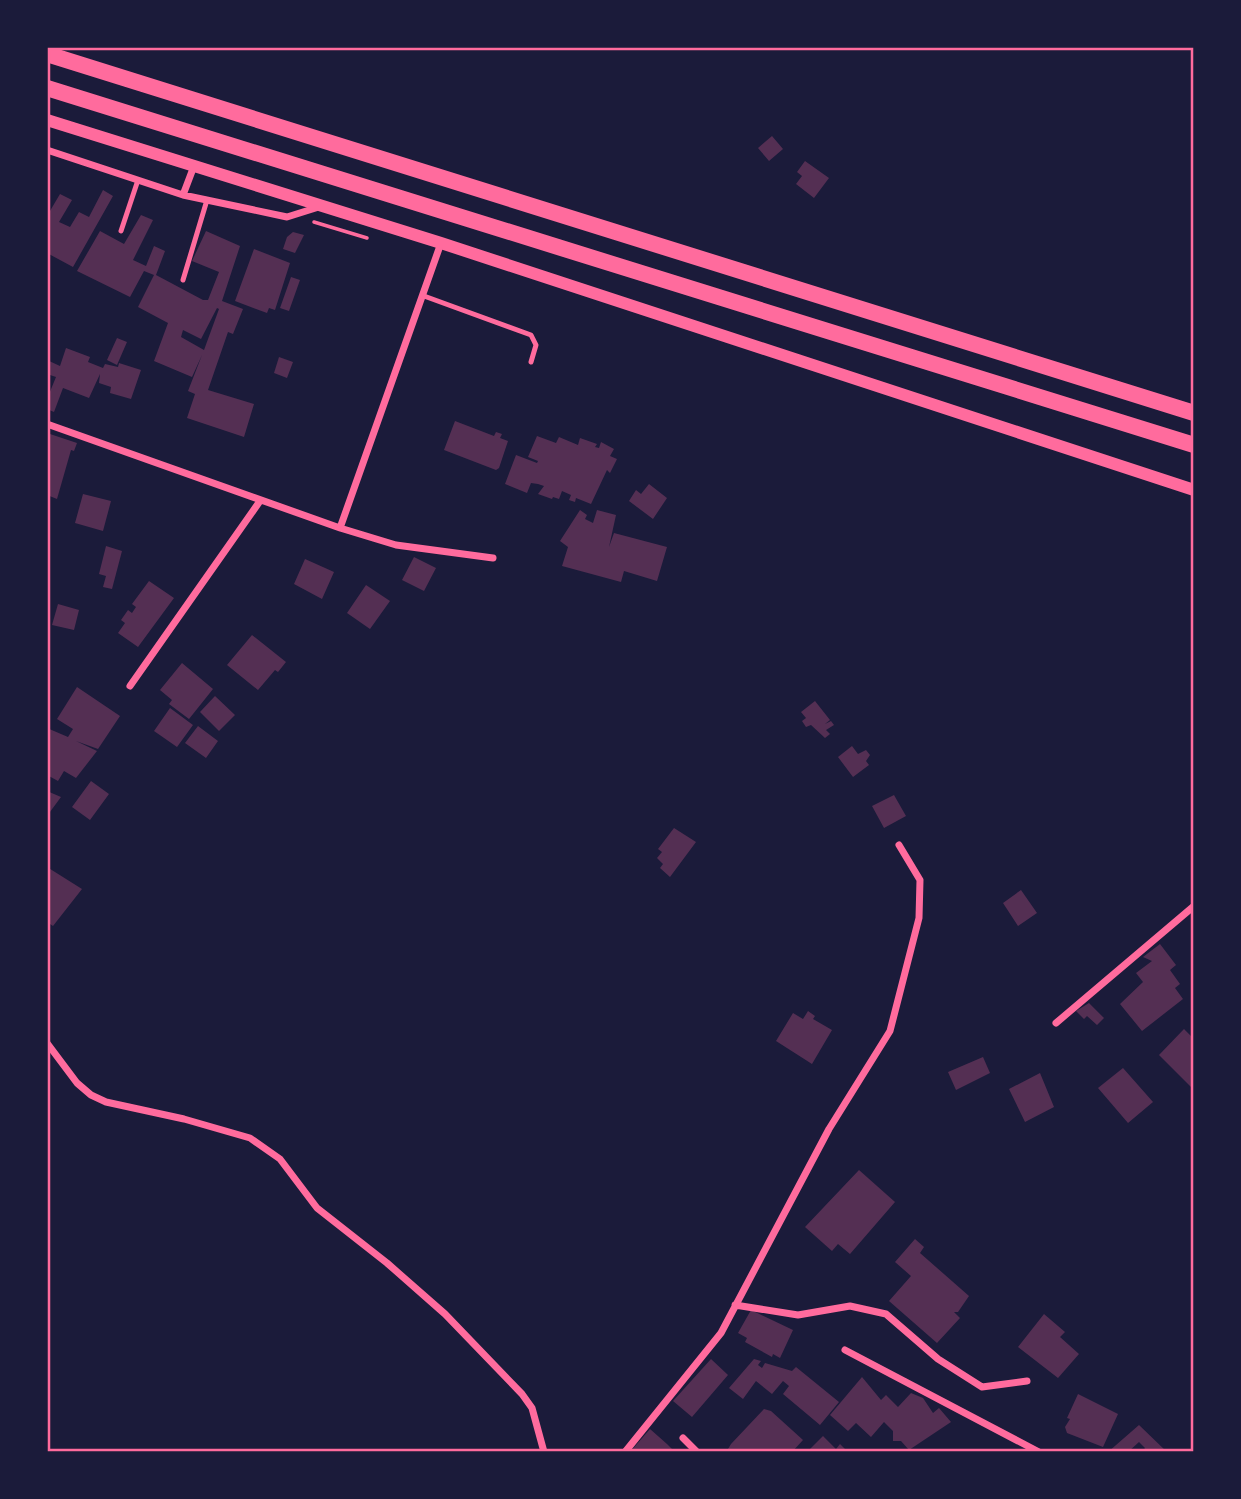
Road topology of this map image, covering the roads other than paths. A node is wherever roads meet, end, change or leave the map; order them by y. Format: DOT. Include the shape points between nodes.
graph roads {
  1 [pos="47,54"];
  2 [pos="47,88"];
  3 [pos="47,120"];
  4 [pos="47,150"];
  5 [pos="194,166"];
  6 [pos="138,180"];
  7 [pos="183,194"];
  8 [pos="207,200"];
  9 [pos="322,206"];
  10 [pos="121,231"];
  11 [pos="441,243"];
  12 [pos="183,280"];
  13 [pos="424,296"];
  14 [pos="531,362"];
  15 [pos="1194,413"];
  16 [pos="47,424"];
  17 [pos="1194,445"];
  18 [pos="1194,490"];
  19 [pos="260,501"];
  20 [pos="340,528"];
  21 [pos="492,558"];
  22 [pos="130,686"];
  23 [pos="899,845"];
  24 [pos="1194,906"];
  25 [pos="1056,1023"];
  26 [pos="47,1043"];
  27 [pos="735,1305"];
  28 [pos="845,1350"];
  29 [pos="1027,1381"];
  30 [pos="682,1438"];
  31 [pos="544,1452"];
  32 [pos="625,1452"];
  33 [pos="698,1452"];
  34 [pos="1039,1452"];
  1 -- 15 [label="main road"];
  2 -- 17 [label="main road"];
  3 -- 5 [label="street"];
  4 -- 6 [label="street"];
  5 -- 7 [label="street"];
  5 -- 9 [label="street"];
  6 -- 7 [label="street"];
  6 -- 10 [label="lane"];
  7 -- 8 [label="street"];
  8 -- 9 [label="street" via="287,217"];
  8 -- 12 [label="lane"];
  9 -- 11 [label="street"];
  11 -- 13 [label="street"];
  11 -- 18 [label="street"];
  13 -- 14 [label="lane" via="531,335 536,345"];
  13 -- 20 [label="street"];
  16 -- 19 [label="street"];
  19 -- 20 [label="street"];
  19 -- 22 [label="street"];
  20 -- 21 [label="street" via="396,545"];
  23 -- 27 [label="street" via="920,880 919,918 890,1031 829,1129"];
  24 -- 25 [label="street"];
  26 -- 31 [label="street" via="91,1095 250,1138 280,1159 317,1208 445,1314 522,1394 532,1408"];
  27 -- 29 [label="street" via="797,1315 850,1306 886,1314 938,1359 982,1387"];
  27 -- 32 [label="street" via="721,1333"];
  28 -- 34 [label="street"];
  30 -- 33 [label="street"];
}
